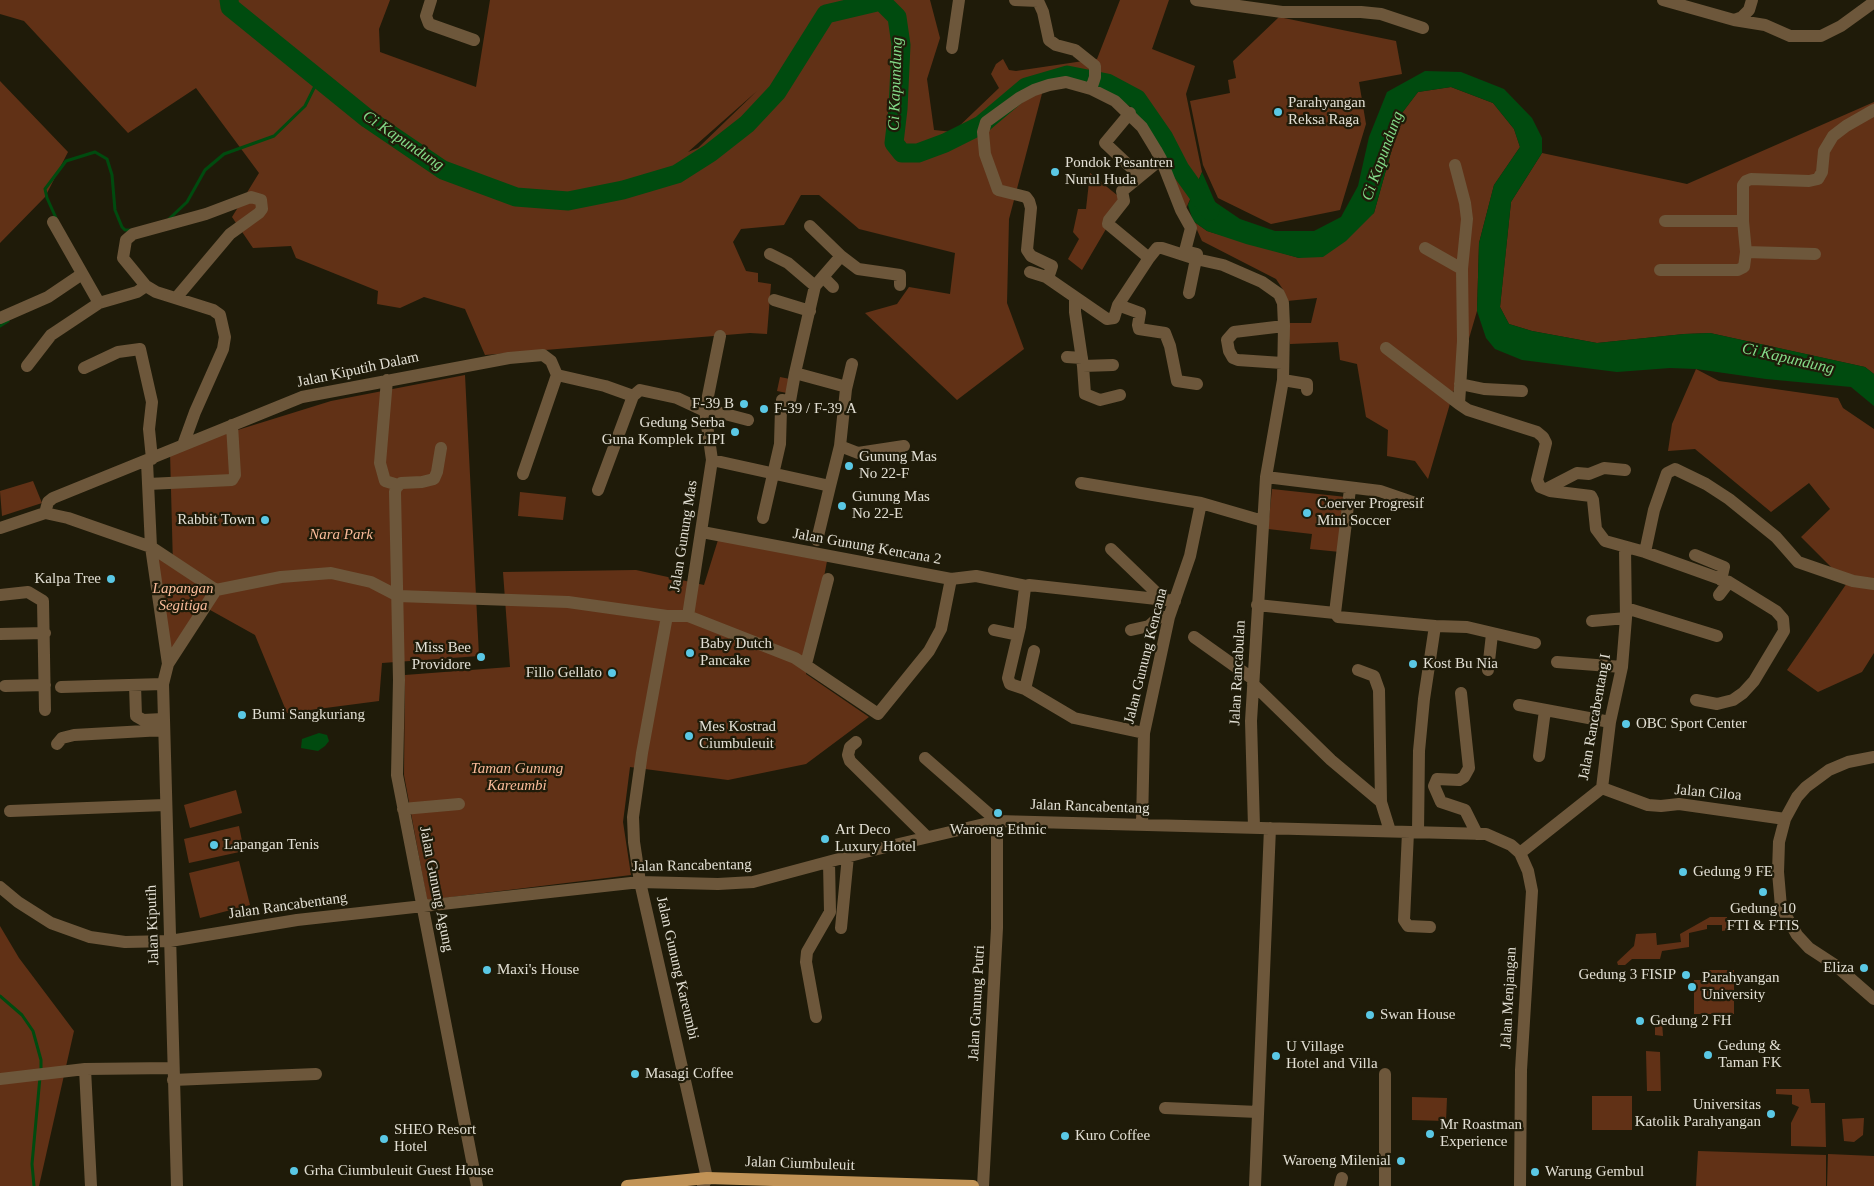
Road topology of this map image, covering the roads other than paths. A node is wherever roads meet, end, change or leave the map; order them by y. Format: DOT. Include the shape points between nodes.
graph roads {
  1 [pos="431,0"];
  2 [pos="959,0"];
  3 [pos="1015,0"];
  4 [pos="1196,0"];
  5 [pos="1663,0"];
  6 [pos="1754,0"];
  7 [pos="1871,8"];
  8 [pos="1734,20"];
  9 [pos="1765,25"];
  10 [pos="1423,28"];
  11 [pos="474,40"];
  12 [pos="952,48"];
  13 [pos="1093,85"];
  14 [pos="1874,110"];
  15 [pos="1130,113"];
  16 [pos="1161,159"];
  17 [pos="1455,164"];
  18 [pos="1140,176"];
  19 [pos="1665,221"];
  20 [pos="1743,221"];
  21 [pos="54,222"];
  22 [pos="810,226"];
  23 [pos="1425,248"];
  24 [pos="1746,252"];
  25 [pos="770,254"];
  26 [pos="1815,254"];
  27 [pos="841,256"];
  28 [pos="1149,258"];
  29 [pos="1196,259"];
  30 [pos="1211,262"];
  31 [pos="1462,269"];
  32 [pos="1660,270"];
  33 [pos="1030,272"];
  34 [pos="82,274"];
  35 [pos="1048,278"];
  36 [pos="819,281"];
  37 [pos="900,285"];
  38 [pos="146,286"];
  39 [pos="833,288"];
  40 [pos="1188,293"];
  41 [pos="1075,297"];
  42 [pos="176,298"];
  43 [pos="774,300"];
  44 [pos="99,303"];
  45 [pos="1118,305"];
  46 [pos="810,311"];
  47 [pos="0,318"];
  48 [pos="1284,326"];
  49 [pos="720,336"];
  50 [pos="1386,348"];
  51 [pos="1066,357"];
  52 [pos="1083,362"];
  53 [pos="1282,363"];
  54 [pos="852,364"];
  55 [pos="1113,365"];
  56 [pos="27,366"];
  57 [pos="84,368"];
  58 [pos="555,370"];
  59 [pos="795,373"];
  60 [pos="387,380"];
  61 [pos="1283,380"];
  62 [pos="1197,384"];
  63 [pos="1460,384"];
  64 [pos="846,388"];
  65 [pos="1307,390"];
  66 [pos="1522,391"];
  67 [pos="633,396"];
  68 [pos="1120,396"];
  69 [pos="1459,404"];
  70 [pos="706,410"];
  71 [pos="748,420"];
  72 [pos="232,425"];
  73 [pos="183,445"];
  74 [pos="840,446"];
  75 [pos="904,446"];
  76 [pos="441,448"];
  77 [pos="149,460"];
  78 [pos="712,460"];
  79 [pos="1625,470"];
  80 [pos="773,472"];
  81 [pos="523,474"];
  82 [pos="1266,478"];
  83 [pos="1081,483"];
  84 [pos="148,484"];
  85 [pos="398,485"];
  86 [pos="830,486"];
  87 [pos="1350,489"];
  88 [pos="1546,489"];
  89 [pos="598,490"];
  90 [pos="1200,503"];
  91 [pos="1415,503"];
  92 [pos="45,513"];
  93 [pos="763,518"];
  94 [pos="1264,521"];
  95 [pos="0,528"];
  96 [pos="702,532"];
  97 [pos="817,540"];
  98 [pos="151,547"];
  99 [pos="1625,548"];
  100 [pos="1111,549"];
  101 [pos="1644,552"];
  102 [pos="1695,555"];
  103 [pos="828,579"];
  104 [pos="951,579"];
  105 [pos="1725,581"];
  106 [pos="1874,584"];
  107 [pos="1026,586"];
  108 [pos="216,590"];
  109 [pos="0,595"];
  110 [pos="1719,595"];
  111 [pos="398,596"];
  112 [pos="1169,600"];
  113 [pos="1257,605"];
  114 [pos="1335,613"];
  115 [pos="1626,613"];
  116 [pos="667,616"];
  117 [pos="688,616"];
  118 [pos="1169,617"];
  119 [pos="1592,621"];
  120 [pos="1435,626"];
  121 [pos="994,630"];
  122 [pos="1131,630"];
  123 [pos="45,633"];
  124 [pos="0,634"];
  125 [pos="1492,634"];
  126 [pos="1018,635"];
  127 [pos="1717,636"];
  128 [pos="1194,637"];
  129 [pos="1535,643"];
  130 [pos="1034,651"];
  131 [pos="1557,662"];
  132 [pos="168,664"];
  133 [pos="806,664"];
  134 [pos="1622,667"];
  135 [pos="1358,670"];
  136 [pos="1488,670"];
  137 [pos="1253,682"];
  138 [pos="163,684"];
  139 [pos="45,685"];
  140 [pos="135,685"];
  141 [pos="5,686"];
  142 [pos="61,687"];
  143 [pos="1025,689"];
  144 [pos="1461,693"];
  145 [pos="1696,700"];
  146 [pos="1519,705"];
  147 [pos="45,710"];
  148 [pos="1545,710"];
  149 [pos="1610,722"];
  150 [pos="163,724"];
  151 [pos="1144,733"];
  152 [pos="856,742"];
  153 [pos="57,744"];
  154 [pos="1539,756"];
  155 [pos="1874,757"];
  156 [pos="925,758"];
  157 [pos="1602,788"];
  158 [pos="1381,802"];
  159 [pos="459,804"];
  160 [pos="165,805"];
  161 [pos="403,809"];
  162 [pos="10,812"];
  163 [pos="1785,819"];
  164 [pos="996,821"];
  165 [pos="1142,824"];
  166 [pos="1254,827"];
  167 [pos="1270,828"];
  168 [pos="1390,832"];
  169 [pos="1413,832"];
  170 [pos="1481,834"];
  171 [pos="927,837"];
  172 [pos="1520,854"];
  173 [pos="848,856"];
  174 [pos="829,862"];
  175 [pos="640,882"];
  176 [pos="0,887"];
  177 [pos="420,905"];
  178 [pos="1430,927"];
  179 [pos="841,928"];
  180 [pos="170,941"];
  181 [pos="1874,999"];
  182 [pos="816,1017"];
  183 [pos="85,1069"];
  184 [pos="173,1074"];
  185 [pos="316,1074"];
  186 [pos="1385,1074"];
  187 [pos="0,1079"];
  188 [pos="1165,1108"];
  189 [pos="1258,1112"];
  190 [pos="705,1182"];
  191 [pos="746,1182"];
  192 [pos="915,1185"];
  193 [pos="91,1186"];
  194 [pos="177,1186"];
  195 [pos="477,1186"];
  196 [pos="627,1186"];
  197 [pos="973,1186"];
  198 [pos="983,1186"];
  199 [pos="1255,1186"];
  200 [pos="1385,1186"];
  201 [pos="1520,1186"];
  1 -- 11 [label="street" via="426,16 430,24"];
  2 -- 12 [label="street"];
  3 -- 13 [label="street" via="1038,1 1049,40 1075,50 1095,66"];
  4 -- 10 [label="street" via="1282,12 1382,14"];
  5 -- 8 [label="street"];
  6 -- 8 [label="street" via="1749,10"];
  6 -- 9 [label="street" via="1759,18"];
  7 -- 9 [label="street" via="1820,36 1790,36"];
  8 -- 9 [label="street"];
  13 -- 15 [label="street"];
  13 -- 35 [label="street" via="1066,82 1034,90 1018,98 984,125 985,154 996,187 1003,193 1026,197 1029,201 1032,208 1027,250 1031,256 1052,266"];
  14 -- 20 [label="street" via="1833,136 1824,151 1818,179 1751,178 1746,181 1743,185"];
  15 -- 16 [label="street"];
  15 -- 18 [label="street" via="1105,143"];
  16 -- 18 [label="street"];
  16 -- 30 [label="street" via="1180,210 1192,228 1185,252 1207,256"];
  17 -- 31 [label="street" via="1467,219"];
  18 -- 28 [label="street" via="1121,192 1124,199 1108,224"];
  19 -- 20 [label="street"];
  20 -- 24 [label="street"];
  21 -- 34 [label="street"];
  22 -- 27 [label="street"];
  23 -- 31 [label="street"];
  24 -- 26 [label="street"];
  24 -- 32 [label="street" via="1744,267 1738,270"];
  25 -- 36 [label="street"];
  27 -- 36 [label="street"];
  27 -- 37 [label="street" via="864,271 900,275"];
  28 -- 29 [label="street" via="1157,248 1162,248"];
  28 -- 45 [label="street"];
  29 -- 30 [label="street"];
  29 -- 40 [label="street"];
  30 -- 48 [label="street, Jalan Rancabulan" via="1262,282 1279,294"];
  31 -- 63 [label="street"];
  33 -- 35 [label="street"];
  34 -- 44 [label="street"];
  34 -- 47 [label="street" via="48,297"];
  35 -- 41 [label="street"];
  36 -- 39 [label="street"];
  36 -- 46 [label="street"];
  38 -- 42 [label="street"];
  38 -- 42 [label="street" via="123,258 126,240 133,234 251,198 261,200 259,213 230,234"];
  38 -- 44 [label="street" via="137,292"];
  41 -- 45 [label="street" via="1110,320 1114,318"];
  41 -- 52 [label="street"];
  42 -- 73 [label="street" via="220,315 225,337"];
  43 -- 46 [label="street"];
  44 -- 56 [label="street" via="51,335"];
  45 -- 62 [label="street" via="1140,313 1139,329 1165,333 1177,381"];
  46 -- 59 [label="street"];
  48 -- 53 [label="street, Jalan Rancabulan"];
  48 -- 53 [label="street" via="1234,332 1227,340 1233,358"];
  49 -- 70 [label="street, Jalan Gunung Mas"];
  50 -- 69 [label="street"];
  51 -- 52 [label="street"];
  52 -- 55 [label="street"];
  52 -- 68 [label="street" via="1083,389 1089,397 1100,400"];
  53 -- 61 [label="street, Jalan Rancabulan"];
  54 -- 64 [label="street"];
  57 -- 77 [label="street" via="118,352 140,350 152,402"];
  58 -- 60 [label="street, Jalan Kiputih Dalam" via="543,355"];
  58 -- 67 [label="street"];
  58 -- 81 [label="street"];
  59 -- 64 [label="street"];
  59 -- 80 [label="street" via="790,401 782,404 780,444"];
  60 -- 72 [label="street, Jalan Kiputih Dalam" via="302,398"];
  60 -- 85 [label="street" via="380,463 385,481"];
  61 -- 65 [label="street" via="1307,384"];
  61 -- 82 [label="street, Jalan Rancabulan"];
  63 -- 66 [label="street"];
  63 -- 69 [label="street"];
  64 -- 74 [label="street"];
  67 -- 70 [label="street" via="640,390 676,398"];
  67 -- 89 [label="street"];
  69 -- 88 [label="street" via="1543,437 1546,443 1537,480 1540,487"];
  70 -- 71 [label="street"];
  70 -- 78 [label="street, Jalan Gunung Mas"];
  72 -- 73 [label="street, Jalan Kiputih Dalam"];
  72 -- 84 [label="street" via="235,475 232,480"];
  73 -- 77 [label="street, Jalan Kiputih Dalam"];
  74 -- 75 [label="street" via="858,453"];
  74 -- 86 [label="street"];
  76 -- 85 [label="street" via="434,479"];
  77 -- 84 [label="street"];
  77 -- 92 [label="street, Jalan Kiputih Dalam" via="53,498 48,502"];
  78 -- 80 [label="street"];
  78 -- 96 [label="street, Jalan Gunung Mas"];
  79 -- 88 [label="street" via="1604,468 1589,474 1577,473"];
  80 -- 86 [label="street"];
  80 -- 93 [label="street"];
  82 -- 87 [label="street"];
  82 -- 94 [label="street, Jalan Rancabulan"];
  83 -- 90 [label="street"];
  84 -- 98 [label="street"];
  85 -- 111 [label="street, Jalan Gunung Agung" via="395,492"];
  86 -- 97 [label="street"];
  87 -- 91 [label="street" via="1380,491"];
  87 -- 114 [label="street"];
  88 -- 99 [label="street" via="1591,496 1598,536"];
  90 -- 94 [label="street"];
  90 -- 112 [label="street, Jalan Gunung Kencana" via="1190,556"];
  92 -- 95 [label="street"];
  92 -- 98 [label="street"];
  94 -- 113 [label="street, Jalan Rancabulan"];
  96 -- 104 [label="street, Jalan Gunung Kencana 2"];
  96 -- 117 [label="street, Jalan Gunung Mas"];
  98 -- 108 [label="street"];
  98 -- 132 [label="street, Jalan Kiputih"];
  99 -- 101 [label="street"];
  99 -- 115 [label="street, Jalan Rancabentang I"];
  100 -- 112 [label="street"];
  101 -- 105 [label="street"];
  101 -- 106 [label="street" via="1667,473 1675,469 1729,499 1776,537 1798,562 1853,581"];
  102 -- 105 [label="street" via="1724,567"];
  103 -- 133 [label="street"];
  104 -- 107 [label="street, Jalan Gunung Kencana 2" via="976,576"];
  104 -- 133 [label="street" via="941,629 929,651 878,714"];
  105 -- 110 [label="street"];
  105 -- 145 [label="street" via="1776,611 1782,619 1784,631 1754,682 1743,693 1733,700 1717,704"];
  107 -- 112 [label="street, Jalan Gunung Kencana 2"];
  107 -- 126 [label="street"];
  108 -- 111 [label="street" via="281,577 332,574 371,582"];
  108 -- 132 [label="street, Jalan Kiputih"];
  109 -- 123 [label="street" via="28,592 43,601"];
  111 -- 116 [label="street" via="568,602"];
  111 -- 161 [label="street, Jalan Gunung Agung" via="397,775"];
  112 -- 118 [label="street, Jalan Gunung Kencana"];
  113 -- 114 [label="street"];
  113 -- 137 [label="street, Jalan Rancabulan"];
  114 -- 120 [label="street" via="1338,617"];
  115 -- 119 [label="street"];
  115 -- 127 [label="street"];
  115 -- 134 [label="street, Jalan Rancabentang I"];
  116 -- 117 [label="street"];
  116 -- 175 [label="street, Jalan Gunung Kareumbi" via="632,817"];
  117 -- 133 [label="street"];
  118 -- 122 [label="street" via="1159,617 1149,626"];
  118 -- 151 [label="street, Jalan Gunung Kencana"];
  120 -- 125 [label="street" via="1467,627"];
  120 -- 169 [label="street" via="1418,751"];
  121 -- 126 [label="street"];
  123 -- 124 [label="street"];
  123 -- 139 [label="street"];
  125 -- 129 [label="street"];
  125 -- 136 [label="street"];
  126 -- 143 [label="street" via="1008,682"];
  128 -- 137 [label="street"];
  130 -- 143 [label="street"];
  131 -- 134 [label="street"];
  132 -- 138 [label="street, Jalan Kiputih"];
  134 -- 149 [label="street, Jalan Rancabentang I"];
  135 -- 158 [label="street" via="1374,676 1379,690"];
  137 -- 158 [label="street" via="1331,760"];
  137 -- 166 [label="street, Jalan Rancabulan"];
  138 -- 140 [label="street"];
  138 -- 150 [label="street, Jalan Kiputih"];
  139 -- 141 [label="street"];
  139 -- 147 [label="street"];
  140 -- 142 [label="street"];
  140 -- 150 [label="street" via="136,716"];
  143 -- 151 [label="street" via="1074,718"];
  144 -- 170 [label="street" via="1469,768 1459,780 1437,779 1434,786 1441,802 1465,810"];
  146 -- 148 [label="street"];
  148 -- 149 [label="street"];
  148 -- 154 [label="street"];
  149 -- 157 [label="street, Jalan Rancabentang I"];
  150 -- 153 [label="street" via="74,735 62,738"];
  150 -- 160 [label="street, Jalan Kiputih"];
  151 -- 165 [label="street, Jalan Gunung Kencana"];
  152 -- 171 [label="street" via="850,748 850,761"];
  155 -- 163 [label="street" via="1829,770 1806,787"];
  156 -- 164 [label="street"];
  157 -- 163 [label="street, Jalan Ciloa" via="1648,805 1679,804"];
  157 -- 172 [label="street, Jalan Rancabentang I"];
  158 -- 168 [label="street"];
  159 -- 161 [label="street"];
  160 -- 162 [label="street"];
  160 -- 180 [label="street, Jalan Kiputih"];
  161 -- 177 [label="street, Jalan Gunung Agung"];
  163 -- 181 [label="street" via="1779,842 1778,872 1784,914 1809,948 1835,965"];
  164 -- 165 [label="street, Jalan Rancabentang"];
  164 -- 171 [label="street, Jalan Rancabentang"];
  164 -- 198 [label="street, Jalan Gunung Putri" via="998,928"];
  165 -- 166 [label="street, Jalan Rancabentang"];
  166 -- 167 [label="street, Jalan Rancabentang"];
  167 -- 168 [label="street, Jalan Rancabentang"];
  167 -- 189 [label="street"];
  168 -- 169 [label="street, Jalan Rancabentang"];
  169 -- 170 [label="street, Jalan Rancabentang"];
  169 -- 178 [label="street" via="1404,920 1408,926"];
  170 -- 172 [label="street" via="1511,845"];
  171 -- 173 [label="street, Jalan Rancabentang"];
  172 -- 201 [label="street, Jalan Menjangan" via="1532,891 1521,1070"];
  173 -- 174 [label="street, Jalan Rancabentang"];
  173 -- 179 [label="street"];
  174 -- 175 [label="street, Jalan Rancabentang" via="753,882"];
  174 -- 182 [label="street" via="830,912 806,952"];
  175 -- 177 [label="street, Jalan Rancabentang"];
  175 -- 190 [label="street, Jalan Gunung Kareumbi"];
  176 -- 180 [label="street, Jalan Rancabentang" via="51,923 90,937 125,942"];
  177 -- 180 [label="street, Jalan Rancabentang" via="296,920"];
  177 -- 195 [label="street, Jalan Gunung Agung"];
  180 -- 184 [label="street, Jalan Kiputih"];
  183 -- 184 [label="street"];
  183 -- 187 [label="street"];
  183 -- 193 [label="street"];
  184 -- 185 [label="street"];
  184 -- 194 [label="street, Jalan Kiputih"];
  186 -- 200 [label="street"];
  188 -- 189 [label="street"];
  189 -- 199 [label="street"];
  190 -- 191 [label="main road, Jalan Ciumbuleuit"];
  190 -- 196 [label="main road, Jalan Ciumbuleuit"];
  191 -- 192 [label="main road, Jalan Ciumbuleuit"];
  192 -- 197 [label="main road, Jalan Ciumbuleuit"];
}
